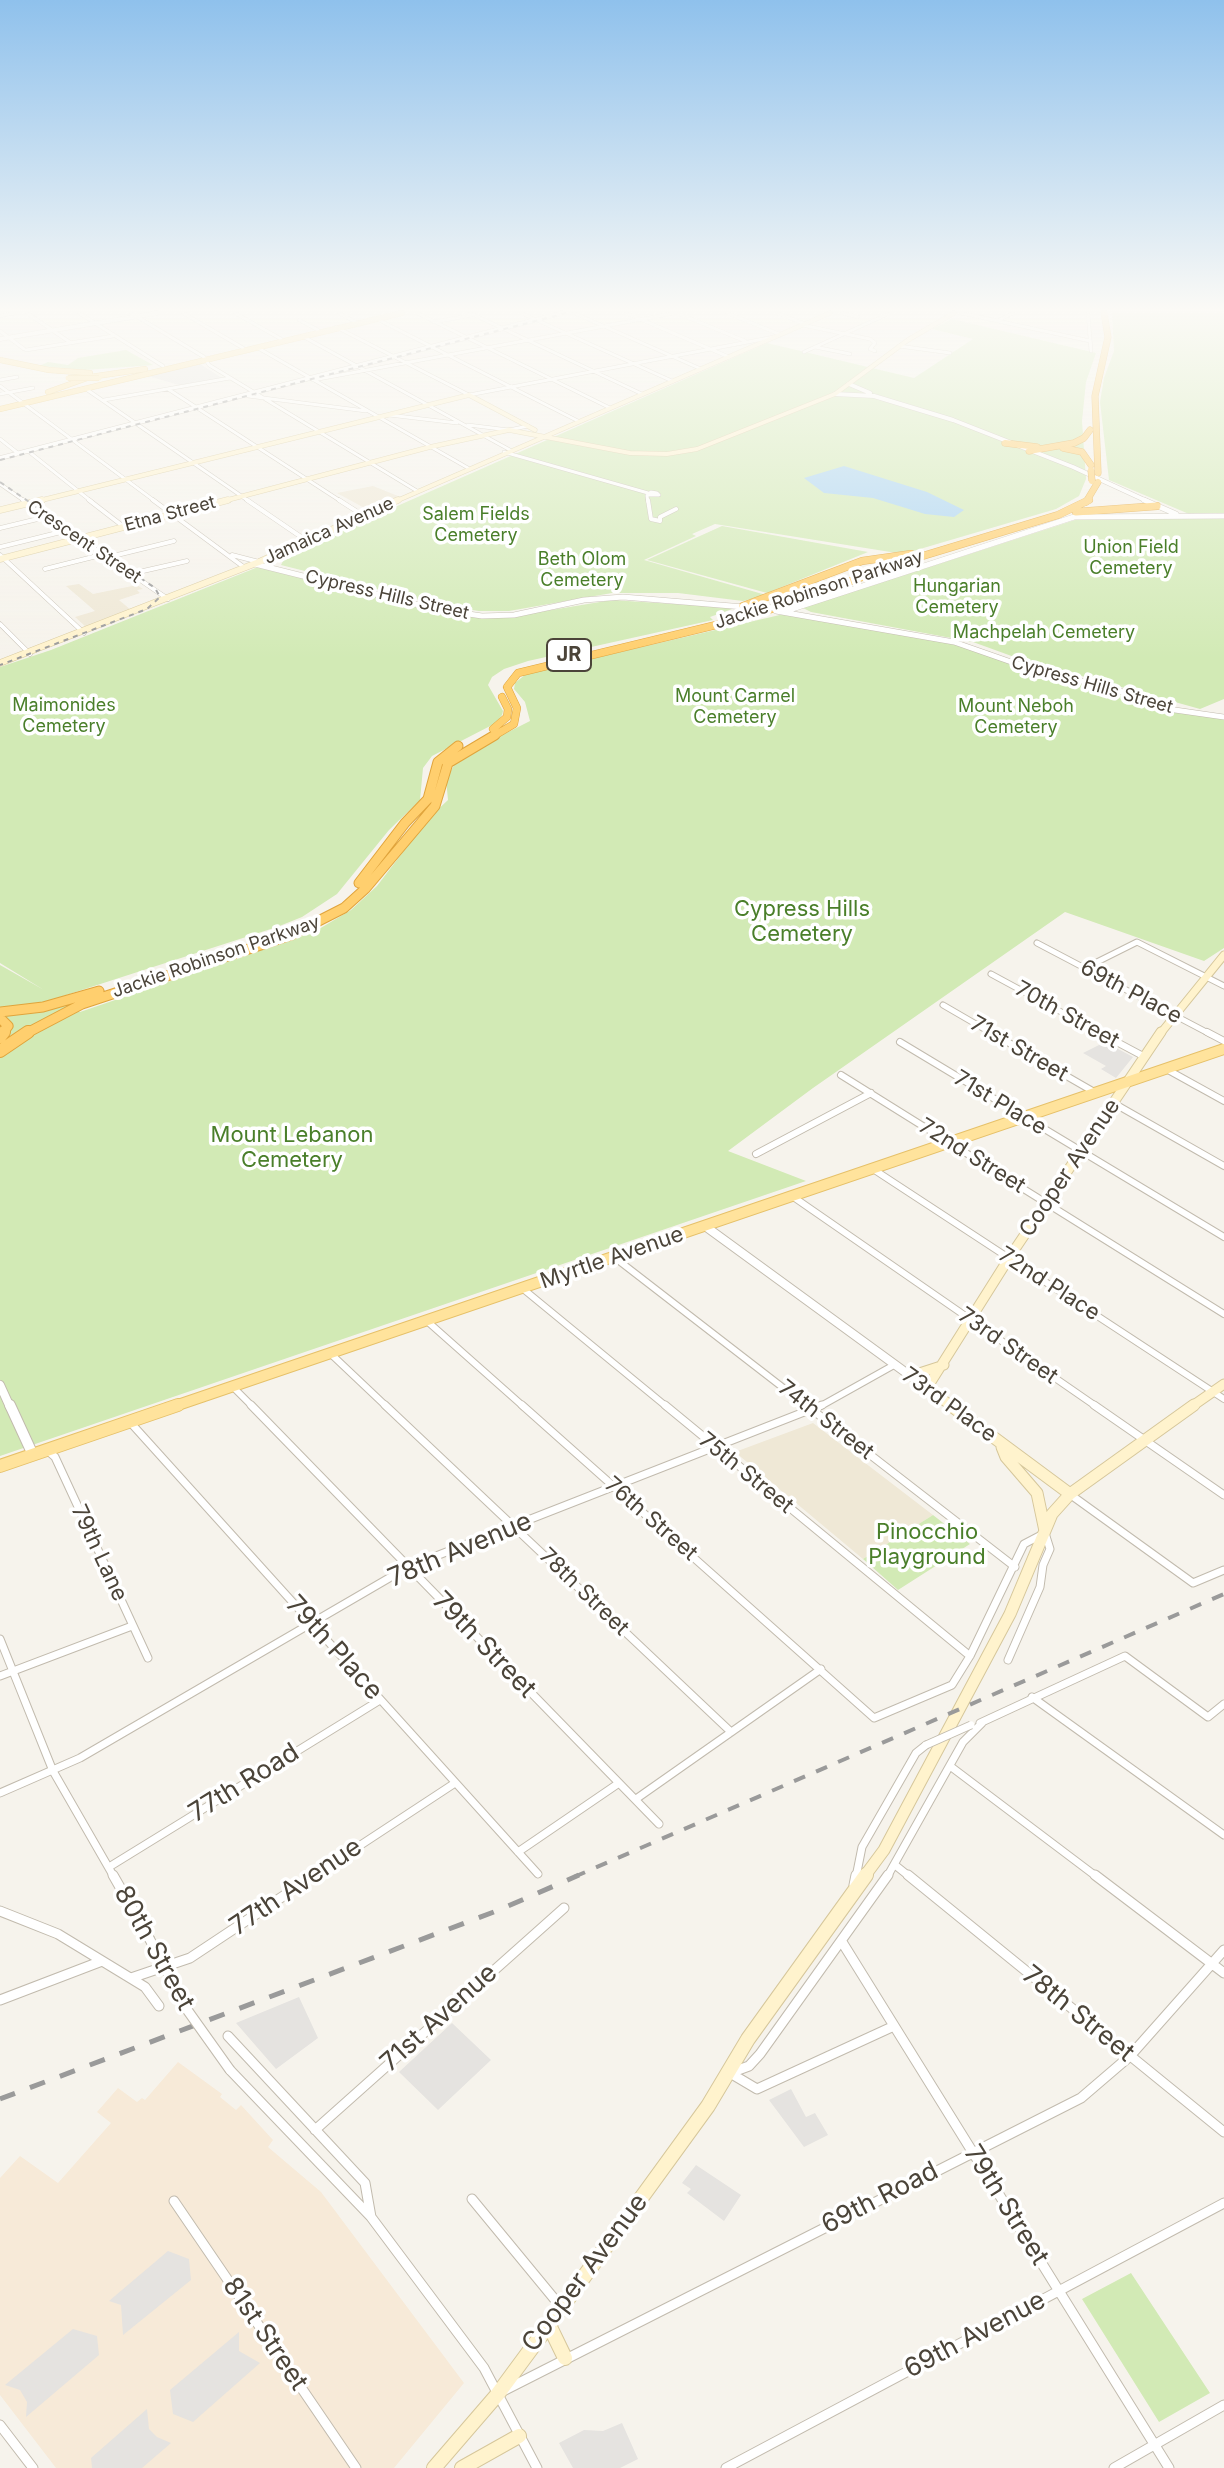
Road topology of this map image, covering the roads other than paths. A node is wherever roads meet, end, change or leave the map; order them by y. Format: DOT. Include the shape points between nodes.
graph roads {
  1 [pos="59,428"];
  2 [pos="122,428"];
  3 [pos="144,428"];
  4 [pos="228,428"];
  5 [pos="313,428"];
  6 [pos="329,428"];
  7 [pos="398,428"];
  8 [pos="472,428"];
  9 [pos="495,428"];
  10 [pos="518,428"];
  11 [pos="532,428"];
  12 [pos="562,428"];
  13 [pos="747,428"];
  14 [pos="971,428"];
  15 [pos="1095,428"];
  16 [pos="509,430"];
  17 [pos="1090,430"];
  18 [pos="318,431"];
  19 [pos="484,435"];
  20 [pos="546,435"];
  21 [pos="0,439"];
  22 [pos="75,440"];
  23 [pos="1005,443"];
  24 [pos="256,446"];
  25 [pos="430,447"];
  26 [pos="28,451"];
  27 [pos="507,451"];
  28 [pos="1030,452"];
  29 [pos="1050,452"];
  30 [pos="19,454"];
  31 [pos="0,458"];
  32 [pos="193,462"];
  33 [pos="369,462"];
  34 [pos="468,468"];
  35 [pos="1094,474"];
  36 [pos="127,478"];
  37 [pos="307,479"];
  38 [pos="0,484"];
  39 [pos="9,490"];
  40 [pos="77,490"];
  41 [pos="417,491"];
  42 [pos="0,492"];
  43 [pos="241,496"];
  44 [pos="1140,502"];
  45 [pos="27,503"];
  46 [pos="1155,505"];
  47 [pos="676,509"];
  48 [pos="0,510"];
  49 [pos="174,514"];
  50 [pos="364,516"];
  51 [pos="1180,516"];
  52 [pos="1224,516"];
  53 [pos="46,517"];
  54 [pos="1034,523"];
  55 [pos="124,527"];
  56 [pos="0,528"];
  57 [pos="65,531"];
  58 [pos="77,539"];
  59 [pos="174,541"];
  60 [pos="307,541"];
  61 [pos="949,545"];
  62 [pos="0,547"];
  63 [pos="228,554"];
  64 [pos="103,556"];
  65 [pos="1,557"];
  66 [pos="267,559"];
  67 [pos="187,561"];
  68 [pos="862,561"];
  69 [pos="257,563"];
  70 [pos="272,565"];
  71 [pos="245,568"];
  72 [pos="45,569"];
  73 [pos="130,574"];
  74 [pos="852,577"];
  75 [pos="168,599"];
  76 [pos="751,606"];
  77 [pos="782,611"];
  78 [pos="0,624"];
  79 [pos="84,633"];
  80 [pos="600,652"];
  81 [pos="30,654"];
  82 [pos="0,663"];
  83 [pos="1224,716"];
  84 [pos="421,813"];
  85 [pos="1037,943"];
  86 [pos="1224,955"];
  87 [pos="1085,968"];
  88 [pos="991,974"];
  89 [pos="1204,976"];
  90 [pos="117,986"];
  91 [pos="1224,986"];
  92 [pos="943,1005"];
  93 [pos="0,1015"];
  94 [pos="1173,1015"];
  95 [pos="0,1040"];
  96 [pos="1224,1041"];
  97 [pos="900,1042"];
  98 [pos="1224,1049"];
  99 [pos="0,1051"];
  100 [pos="1143,1056"];
  101 [pos="1166,1069"];
  102 [pos="841,1075"];
  103 [pos="1127,1082"];
  104 [pos="871,1093"];
  105 [pos="1096,1093"];
  106 [pos="1224,1101"];
  107 [pos="1115,1104"];
  108 [pos="1024,1117"];
  109 [pos="950,1143"];
  110 [pos="1081,1151"];
  111 [pos="756,1154"];
  112 [pos="1224,1166"];
  113 [pos="873,1169"];
  114 [pos="792,1196"];
  115 [pos="1046,1203"];
  116 [pos="705,1226"];
  117 [pos="1224,1237"];
  118 [pos="614,1257"];
  119 [pos="1009,1258"];
  120 [pos="522,1288"];
  121 [pos="1224,1314"];
  122 [pos="970,1319"];
  123 [pos="427,1321"];
  124 [pos="331,1354"];
  125 [pos="894,1365"];
  126 [pos="944,1365"];
  127 [pos="910,1376"];
  128 [pos="1224,1384"];
  129 [pos="0,1385"];
  130 [pos="233,1387"];
  131 [pos="927,1388"];
  132 [pos="1213,1392"];
  133 [pos="1224,1399"];
  134 [pos="814,1410"];
  135 [pos="130,1422"];
  136 [pos="1144,1440"];
  137 [pos="1001,1444"];
  138 [pos="716,1448"];
  139 [pos="47,1450"];
  140 [pos="33,1455"];
  141 [pos="0,1466"];
  142 [pos="615,1488"];
  143 [pos="1070,1494"];
  144 [pos="1224,1495"];
  145 [pos="516,1526"];
  146 [pos="1045,1532"];
  147 [pos="408,1567"];
  148 [pos="1015,1567"];
  149 [pos="1224,1570"];
  150 [pos="1029,1573"];
  151 [pos="1041,1578"];
  152 [pos="311,1622"];
  153 [pos="132,1626"];
  154 [pos="0,1639"];
  155 [pos="970,1656"];
  156 [pos="148,1658"];
  157 [pos="1008,1660"];
  158 [pos="821,1669"];
  159 [pos="13,1672"];
  160 [pos="0,1676"];
  161 [pos="1032,1697"];
  162 [pos="380,1700"];
  163 [pos="1222,1707"];
  164 [pos="874,1718"];
  165 [pos="982,1723"];
  166 [pos="731,1732"];
  167 [pos="950,1766"];
  168 [pos="53,1771"];
  169 [pos="455,1783"];
  170 [pos="619,1783"];
  171 [pos="0,1793"];
  172 [pos="636,1799"];
  173 [pos="659,1824"];
  174 [pos="1224,1835"];
  175 [pos="518,1852"];
  176 [pos="895,1865"];
  177 [pos="109,1867"];
  178 [pos="538,1874"];
  179 [pos="851,1899"];
  180 [pos="564,1908"];
  181 [pos="0,1911"];
  182 [pos="842,1942"];
  183 [pos="1224,1950"];
  184 [pos="102,1961"];
  185 [pos="1212,1964"];
  186 [pos="1224,1973"];
  187 [pos="131,1978"];
  188 [pos="0,2000"];
  189 [pos="159,2006"];
  190 [pos="894,2026"];
  191 [pos="228,2036"];
  192 [pos="1130,2056"];
  193 [pos="730,2073"];
  194 [pos="315,2130"];
  195 [pos="1224,2132"];
  196 [pos="972,2151"];
  197 [pos="472,2199"];
  198 [pos="174,2201"];
  199 [pos="1224,2203"];
  200 [pos="371,2217"];
  201 [pos="1058,2290"];
  202 [pos="562,2307"];
  203 [pos="549,2325"];
  204 [pos="565,2358"];
  205 [pos="497,2395"];
  206 [pos="1224,2405"];
  207 [pos="0,2425"];
  208 [pos="519,2436"];
  209 [pos="1155,2445"];
  210 [pos="33,2468"];
  211 [pos="356,2468"];
  212 [pos="434,2468"];
  213 [pos="462,2468"];
  214 [pos="537,2468"];
  215 [pos="726,2468"];
  216 [pos="1114,2468"];
  217 [pos="1169,2468"];
  1 -- 22 [label="street"];
  2 -- 22 [label="street"];
  3 -- 32 [label="street"];
  4 -- 24 [label="street"];
  5 -- 18 [label="street"];
  6 -- 18 [label="main road"];
  7 -- 25 [label="street"];
  8 -- 19 [label="street"];
  9 -- 16 [label="street"];
  10 -- 16 [label="street, Etna Street"];
  11 -- 20 [label="main road"];
  12 -- 20 [label="main road, Jamaica Avenue"];
  13 -- 20 [label="main road" via="686,452 630,453"];
  14 -- 23 [label="street"];
  15 -- 35 [label="highway"];
  16 -- 19 [label="main road, Etna Street"];
  16 -- 20 [label="main road"];
  17 -- 29 [label="highway" via="1079,441"];
  17 -- 35 [label="highway"];
  18 -- 24 [label="main road"];
  18 -- 33 [label="street"];
  19 -- 25 [label="main road, Etna Street"];
  19 -- 27 [label="street"];
  20 -- 27 [label="main road, Jamaica Avenue"];
  21 -- 30 [label="street"];
  22 -- 26 [label="street"];
  22 -- 36 [label="street"];
  23 -- 28 [label="street"];
  23 -- 29 [label="highway"];
  24 -- 32 [label="main road"];
  24 -- 37 [label="street"];
  25 -- 33 [label="main road, Etna Street"];
  25 -- 34 [label="street"];
  26 -- 30 [label="street"];
  26 -- 40 [label="street"];
  27 -- 34 [label="main road, Jamaica Avenue"];
  27 -- 47 [label="street" via="648,494 651,519 660,521"];
  28 -- 29 [label="highway"];
  29 -- 35 [label="highway" via="1078,450"];
  29 -- 44 [label="street"];
  30 -- 31 [label="street"];
  32 -- 36 [label="main road"];
  32 -- 43 [label="street"];
  33 -- 37 [label="main road, Etna Street"];
  33 -- 41 [label="street"];
  34 -- 41 [label="main road, Jamaica Avenue"];
  35 -- 44 [label="highway" via="1104,498"];
  35 -- 54 [label="highway, Jackie Robinson Parkway / JR" via="1095,492 1082,505"];
  35 -- 61 [label="highway, Jackie Robinson Parkway / JR" via="1086,496 1069,508"];
  36 -- 40 [label="main road"];
  36 -- 49 [label="street"];
  37 -- 43 [label="main road, Etna Street"];
  37 -- 50 [label="street"];
  38 -- 39 [label="street, Crescent Street"];
  39 -- 42 [label="street"];
  39 -- 45 [label="street, Crescent Street"];
  40 -- 45 [label="main road"];
  40 -- 55 [label="street"];
  41 -- 50 [label="main road, Jamaica Avenue"];
  43 -- 49 [label="main road, Etna Street"];
  43 -- 60 [label="street"];
  44 -- 46 [label="highway"];
  45 -- 48 [label="main road"];
  45 -- 53 [label="street, Crescent Street"];
  46 -- 51 [label="street"];
  46 -- 54 [label="highway" via="1092,509"];
  49 -- 55 [label="main road, Etna Street"];
  49 -- 63 [label="street"];
  50 -- 60 [label="main road, Jamaica Avenue"];
  51 -- 52 [label="street"];
  51 -- 77 [label="street" via="1074,517"];
  53 -- 56 [label="street"];
  53 -- 57 [label="street, Crescent Street"];
  54 -- 80 [label="highway, Jackie Robinson Parkway / JR" via="749,617"];
  55 -- 58 [label="main road, Etna Street"];
  57 -- 58 [label="street, Crescent Street"];
  57 -- 62 [label="street"];
  58 -- 64 [label="street, Crescent Street"];
  58 -- 65 [label="main road, Etna Street"];
  59 -- 64 [label="street"];
  60 -- 66 [label="main road, Jamaica Avenue"];
  61 -- 68 [label="highway"];
  61 -- 74 [label="highway, Jackie Robinson Parkway / JR"];
  63 -- 69 [label="street"];
  63 -- 71 [label="street"];
  64 -- 72 [label="street"];
  64 -- 73 [label="street, Crescent Street"];
  65 -- 79 [label="street"];
  66 -- 69 [label="main road, Jamaica Avenue"];
  66 -- 70 [label="street"];
  67 -- 73 [label="street"];
  68 -- 74 [label="highway" via="879,564"];
  68 -- 76 [label="highway"];
  69 -- 70 [label="street, Cypress Hills Street"];
  69 -- 71 [label="main road, Jamaica Avenue"];
  69 -- 76 [label="street, Cypress Hills Street" via="482,616 623,597"];
  70 -- 76 [label="street, Cypress Hills Street" via="479,613 606,596"];
  71 -- 75 [label="main road, Jamaica Avenue"];
  73 -- 75 [label="street, Crescent Street"];
  74 -- 84 [label="highway, Jackie Robinson Parkway / JR" via="741,616 514,670 499,686 508,709 506,719 441,759"];
  75 -- 79 [label="main road, Jamaica Avenue"];
  76 -- 77 [label="street, Cypress Hills Street, bridge"];
  77 -- 80 [label="highway"];
  77 -- 83 [label="street, Cypress Hills Street" via="955,641 1180,708"];
  78 -- 81 [label="street"];
  79 -- 81 [label="main road, Jamaica Avenue"];
  80 -- 84 [label="highway, Jackie Robinson Parkway / JR" via="512,678 507,690 517,708 516,721 448,763 439,798"];
  81 -- 82 [label="main road, Jamaica Avenue"];
  84 -- 90 [label="highway, Jackie Robinson Parkway / JR" via="353,891 322,914 278,934"];
  84 -- 99 [label="highway, Jackie Robinson Parkway / JR" via="360,894 322,921 82,1004"];
  85 -- 87 [label="street, 69th Place"];
  86 -- 89 [label="main road, Cooper Avenue"];
  87 -- 89 [label="street" via="1137,942"];
  87 -- 94 [label="street, 69th Place"];
  88 -- 100 [label="street, 70th Street"];
  89 -- 91 [label="street"];
  89 -- 94 [label="main road, Cooper Avenue"];
  90 -- 93 [label="highway"];
  90 -- 95 [label="highway, Jackie Robinson Parkway / JR" via="59,1008"];
  92 -- 105 [label="street, 71st Street"];
  93 -- 95 [label="highway" via="8,1026"];
  94 -- 96 [label="street, 69th Place"];
  94 -- 100 [label="main road, Cooper Avenue"];
  97 -- 108 [label="street, 71st Place"];
  98 -- 101 [label="main road, Myrtle Avenue"];
  100 -- 103 [label="main road, Cooper Avenue"];
  101 -- 103 [label="main road, Myrtle Avenue"];
  101 -- 106 [label="street"];
  102 -- 104 [label="street, 72nd Street"];
  103 -- 105 [label="main road, Myrtle Avenue"];
  103 -- 107 [label="main road, Cooper Avenue"];
  104 -- 109 [label="street, 72nd Street"];
  104 -- 111 [label="street"];
  105 -- 108 [label="main road, Myrtle Avenue"];
  107 -- 110 [label="main road, Cooper Avenue"];
  107 -- 112 [label="street"];
  108 -- 109 [label="main road, Myrtle Avenue"];
  108 -- 110 [label="street, 71st Place"];
  109 -- 113 [label="main road, Myrtle Avenue"];
  109 -- 115 [label="street, 72nd Street"];
  110 -- 115 [label="main road, Cooper Avenue"];
  110 -- 117 [label="street, 71st Place"];
  113 -- 114 [label="main road, Myrtle Avenue"];
  113 -- 119 [label="street, 72nd Place"];
  114 -- 116 [label="main road, Myrtle Avenue"];
  114 -- 122 [label="street, 73rd Street"];
  115 -- 119 [label="main road, Cooper Avenue"];
  115 -- 121 [label="street, 72nd Street"];
  116 -- 118 [label="main road, Myrtle Avenue"];
  116 -- 125 [label="street, 73rd Place"];
  118 -- 120 [label="main road, Myrtle Avenue"];
  118 -- 134 [label="street, 74th Street"];
  119 -- 122 [label="main road, Cooper Avenue"];
  119 -- 132 [label="street, 72nd Place"];
  120 -- 123 [label="main road, Myrtle Avenue"];
  120 -- 138 [label="street, 75th Street"];
  122 -- 126 [label="main road, Cooper Avenue"];
  122 -- 136 [label="street, 73rd Street"];
  123 -- 124 [label="main road, Myrtle Avenue"];
  123 -- 142 [label="street, 76th Street"];
  124 -- 130 [label="main road, Myrtle Avenue"];
  124 -- 145 [label="street, 78th Street"];
  125 -- 127 [label="street, 73rd Place"];
  125 -- 134 [label="street, 78th Avenue"];
  126 -- 127 [label="main road"];
  126 -- 131 [label="main road, Cooper Avenue"];
  127 -- 131 [label="street, 73rd Place"];
  128 -- 132 [label="main road, Cooper Avenue"];
  129 -- 140 [label="street"];
  130 -- 135 [label="main road, Myrtle Avenue"];
  130 -- 147 [label="street, 79th Street"];
  131 -- 137 [label="main road, 73rd Place"];
  132 -- 133 [label="street, 72nd Place"];
  132 -- 136 [label="main road, Cooper Avenue"];
  134 -- 138 [label="street, 78th Avenue"];
  134 -- 148 [label="street, 74th Street"];
  135 -- 139 [label="main road, Myrtle Avenue"];
  135 -- 152 [label="street, 79th Place"];
  136 -- 143 [label="main road, Cooper Avenue"];
  136 -- 144 [label="street, 73rd Street"];
  137 -- 143 [label="main road, 73rd Place"];
  137 -- 146 [label="main road" via="1037,1493"];
  138 -- 142 [label="street, 78th Avenue"];
  138 -- 155 [label="street, 75th Street"];
  139 -- 140 [label="main road, Myrtle Avenue"];
  139 -- 153 [label="street, 79th Lane" via="55,1457"];
  140 -- 141 [label="main road, Myrtle Avenue"];
  142 -- 145 [label="street, 78th Avenue"];
  142 -- 158 [label="street, 76th Street"];
  143 -- 146 [label="main road, Cooper Avenue" via="1052,1514"];
  143 -- 149 [label="street, 73rd Place" via="1193,1583"];
  145 -- 147 [label="street, 78th Avenue"];
  145 -- 166 [label="street, 78th Street"];
  146 -- 148 [label="street, Cooper Avenue" via="1024,1544"];
  146 -- 150 [label="main road, Cooper Avenue"];
  146 -- 151 [label="street, Cooper Avenue" via="1050,1549"];
  147 -- 152 [label="street, 78th Avenue"];
  147 -- 170 [label="street, 79th Street"];
  148 -- 150 [label="street, 74th Street"];
  148 -- 155 [label="street, Cooper Avenue"];
  150 -- 151 [label="street, 74th Street"];
  150 -- 179 [label="main road, Cooper Avenue" via="919,1788"];
  151 -- 157 [label="street, Cooper Avenue"];
  152 -- 162 [label="street, 79th Place"];
  152 -- 168 [label="street, 78th Avenue"];
  153 -- 156 [label="street, 79th Lane"];
  153 -- 159 [label="street"];
  154 -- 159 [label="street, 80th Street"];
  155 -- 164 [label="street, Cooper Avenue" via="952,1685"];
  158 -- 164 [label="street, 76th Street"];
  158 -- 166 [label="street"];
  159 -- 160 [label="street"];
  159 -- 168 [label="street, 80th Street"];
  161 -- 163 [label="street" via="1125,1656 1208,1717"];
  161 -- 165 [label="street"];
  161 -- 174 [label="street"];
  162 -- 169 [label="street, 79th Place"];
  162 -- 177 [label="street, 77th Road"];
  165 -- 167 [label="street, Cooper Avenue"];
  165 -- 179 [label="street, Cooper Avenue, bridge" via="916,1753 862,1847"];
  166 -- 172 [label="street"];
  167 -- 176 [label="street, Cooper Avenue"];
  167 -- 185 [label="street"];
  168 -- 171 [label="street, 78th Avenue"];
  168 -- 177 [label="street, 80th Street"];
  169 -- 175 [label="street, 79th Place"];
  169 -- 187 [label="street, 77th Avenue" via="190,1958"];
  170 -- 172 [label="street, 79th Street"];
  170 -- 175 [label="street"];
  172 -- 173 [label="street, 79th Street"];
  175 -- 178 [label="street, 79th Place"];
  176 -- 182 [label="street, Cooper Avenue"];
  176 -- 192 [label="street, 78th Street"];
  177 -- 200 [label="street, 80th Street, bridge" via="188,2011 230,2070"];
  179 -- 193 [label="main road, Cooper Avenue" via="748,2039"];
  180 -- 194 [label="street, 71st Avenue"];
  181 -- 184 [label="street" via="58,1934"];
  182 -- 190 [label="street, 79th Street"];
  182 -- 193 [label="street, Cooper Avenue" via="760,2054 749,2066"];
  183 -- 185 [label="street, 69th Road"];
  184 -- 187 [label="street"];
  184 -- 188 [label="street"];
  185 -- 186 [label="street"];
  185 -- 192 [label="street, 69th Road"];
  187 -- 189 [label="street"];
  190 -- 193 [label="street" via="757,2089"];
  190 -- 196 [label="street, 79th Street"];
  191 -- 194 [label="street, 80th Street"];
  192 -- 195 [label="street, 78th Street"];
  192 -- 196 [label="street, 69th Road" via="1081,2098"];
  193 -- 202 [label="main road, Cooper Avenue"];
  194 -- 200 [label="street, 80th Street" via="365,2183"];
  196 -- 201 [label="street, 79th Street"];
  196 -- 204 [label="street, 69th Road"];
  197 -- 202 [label="street"];
  198 -- 211 [label="street, 81st Street"];
  199 -- 201 [label="street, 69th Avenue"];
  200 -- 205 [label="street, 80th Street" via="479,2362"];
  201 -- 209 [label="street, 79th Street"];
  201 -- 215 [label="street, 69th Avenue"];
  202 -- 203 [label="main road, Cooper Avenue"];
  203 -- 204 [label="main road"];
  203 -- 205 [label="main road, Cooper Avenue"];
  204 -- 205 [label="street, 69th Road"];
  205 -- 208 [label="street, 80th Street"];
  205 -- 212 [label="main road, Cooper Avenue"];
  206 -- 209 [label="street"];
  207 -- 210 [label="street"];
  208 -- 213 [label="main road"];
  208 -- 214 [label="street, 80th Street"];
  209 -- 216 [label="street"];
  209 -- 217 [label="street, 79th Street"];
}
